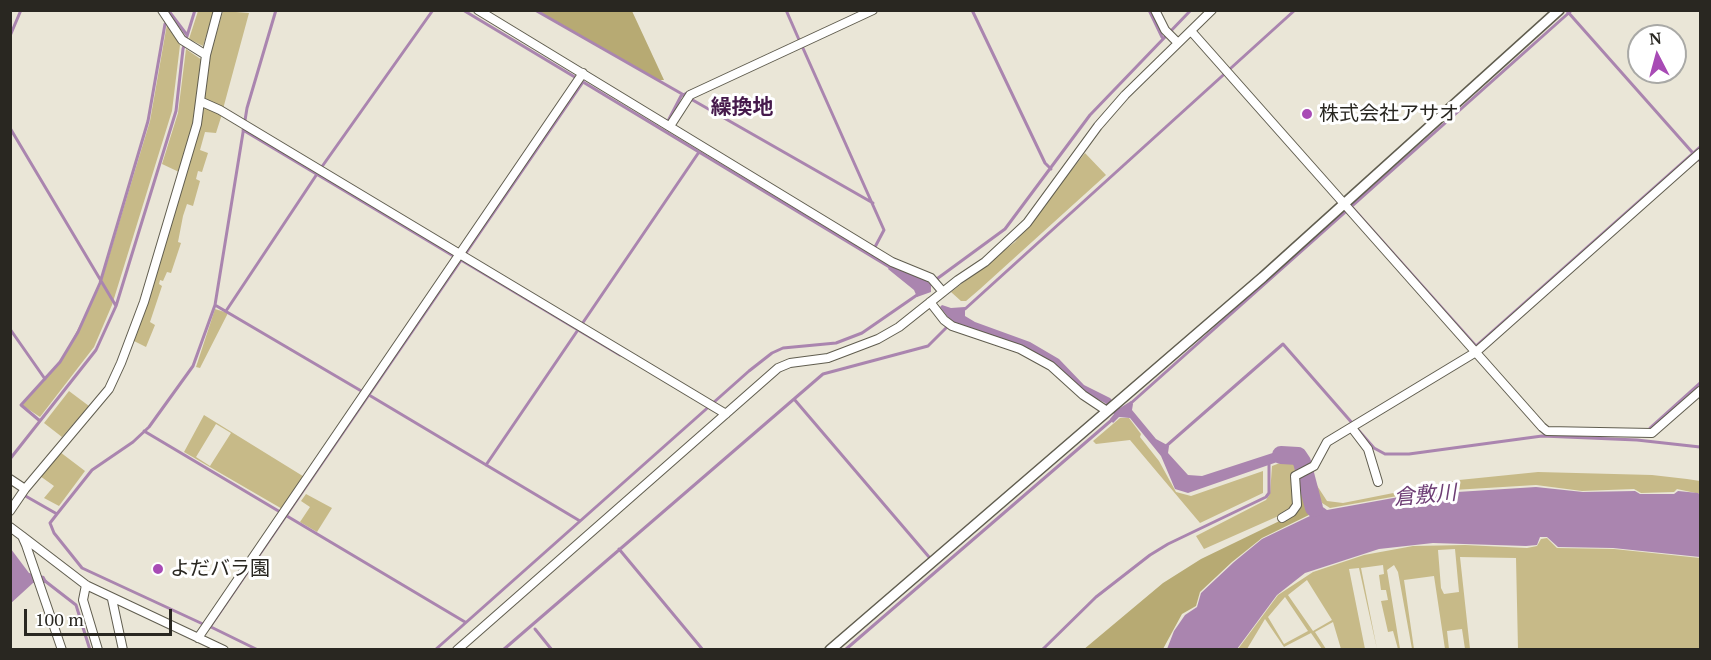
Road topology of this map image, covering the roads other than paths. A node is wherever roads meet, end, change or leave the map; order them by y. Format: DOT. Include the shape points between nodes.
graph roads {
  1 [pos="162,10"];
  2 [pos="218,10"];
  3 [pos="478,10"];
  4 [pos="873,10"];
  5 [pos="1155,10"];
  6 [pos="1212,10"];
  7 [pos="1559,10"];
  8 [pos="1191,31"];
  9 [pos="1178,43"];
  10 [pos="206,55"];
  11 [pos="580,78"];
  12 [pos="201,102"];
  13 [pos="668,125"];
  14 [pos="1698,156"];
  15 [pos="1346,207"];
  16 [pos="461,257"];
  17 [pos="943,292"];
  18 [pos="930,302"];
  19 [pos="1476,352"];
  20 [pos="1701,391"];
  21 [pos="1108,410"];
  22 [pos="726,414"];
  23 [pos="1354,426"];
  24 [pos="10,479"];
  25 [pos="1378,482"];
  26 [pos="23,492"];
  27 [pos="10,511"];
  28 [pos="1282,518"];
  29 [pos="10,527"];
  30 [pos="22,536"];
  31 [pos="86,585"];
  32 [pos="111,599"];
  33 [pos="198,638"];
  34 [pos="62,650"];
  35 [pos="98,650"];
  36 [pos="123,650"];
  37 [pos="224,650"];
  38 [pos="457,650"];
  39 [pos="830,650"];
  1 -- 10 [label="street" via="185,42"];
  2 -- 10 [label="street"];
  3 -- 11 [label="street"];
  4 -- 13 [label="street" via="686,99"];
  5 -- 9 [label="street" via="1167,33"];
  6 -- 8 [label="street"];
  7 -- 15 [label="street"];
  8 -- 9 [label="street"];
  8 -- 15 [label="street"];
  9 -- 17 [label="street" via="1098,126 1016,237"];
  10 -- 12 [label="street"];
  11 -- 13 [label="street"];
  11 -- 16 [label="street"];
  12 -- 16 [label="street"];
  12 -- 26 [label="street" via="144,302 114,380"];
  13 -- 17 [label="street" via="892,262 933,281"];
  14 -- 19 [label="street"];
  15 -- 19 [label="street"];
  15 -- 21 [label="street"];
  16 -- 22 [label="street"];
  16 -- 33 [label="street"];
  17 -- 18 [label="street"];
  18 -- 21 [label="street" via="950,325 1026,351 1056,369 1083,396"];
  18 -- 22 [label="street" via="899,327 857,349 783,365"];
  19 -- 20 [label="street" via="1547,430 1652,433"];
  19 -- 23 [label="street"];
  21 -- 39 [label="street"];
  22 -- 38 [label="street"];
  23 -- 25 [label="street" via="1368,449"];
  23 -- 28 [label="street" via="1328,442 1314,466 1294,479 1296,510"];
  24 -- 26 [label="street"];
  26 -- 27 [label="street"];
  29 -- 30 [label="street"];
  30 -- 31 [label="street"];
  30 -- 34 [label="street"];
  31 -- 32 [label="street"];
  31 -- 35 [label="street" via="83,600"];
  32 -- 33 [label="street"];
  32 -- 36 [label="street"];
  33 -- 37 [label="street"];
}
